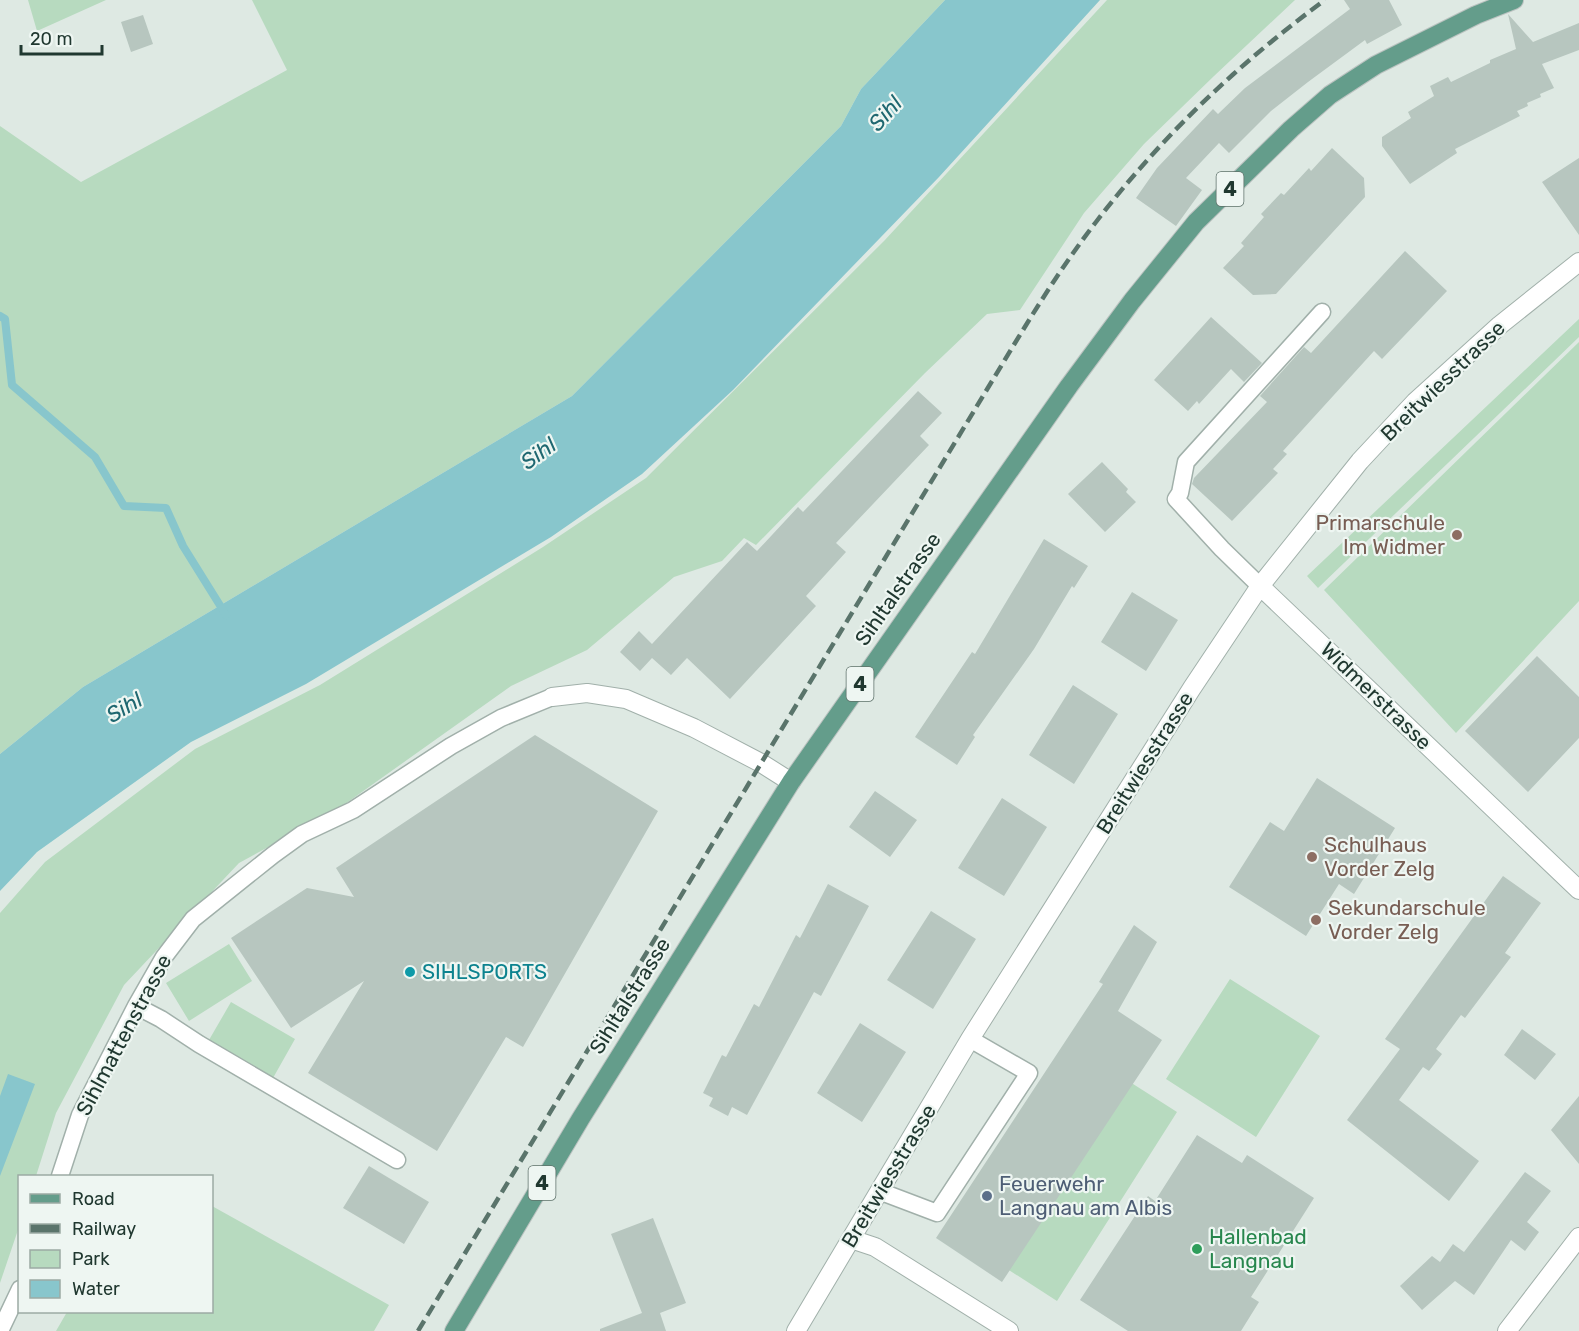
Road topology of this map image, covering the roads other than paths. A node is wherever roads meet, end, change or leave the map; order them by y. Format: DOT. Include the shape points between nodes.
graph roads {
  1 [pos="1514,0"];
  2 [pos="1579,262"];
  3 [pos="1322,312"];
  4 [pos="1260,586"];
  5 [pos="552,697"];
  6 [pos="791,782"];
  7 [pos="1579,890"];
  8 [pos="136,1006"];
  9 [pos="970,1039"];
  10 [pos="397,1160"];
  11 [pos="60,1175"];
  12 [pos="879,1191"];
  13 [pos="1579,1237"];
  14 [pos="851,1239"];
  15 [pos="18,1293"];
  16 [pos="0,1331"];
  17 [pos="454,1331"];
  18 [pos="796,1331"];
  19 [pos="1008,1331"];
  20 [pos="1507,1331"];
  1 -- 6 [label="main road, Sihltalstrasse / 4" via="1376,65 1330,95 1196,222 1069,386"];
  2 -- 4 [label="street, Breitwiesstrasse" via="1500,325 1415,402 1360,461"];
  3 -- 4 [label="lane, Widmerstrasse" via="1186,462 1176,499"];
  4 -- 7 [label="street, Widmerstrasse"];
  4 -- 9 [label="street, Breitwiesstrasse"];
  5 -- 6 [label="street" via="587,693 626,699 694,728"];
  5 -- 8 [label="lane, Sihlmattenstrasse" via="501,718 451,746 353,810 302,834 273,855 193,919 164,957"];
  6 -- 17 [label="main road, Sihltalstrasse / 4" via="581,1118"];
  8 -- 10 [label="lane"];
  8 -- 11 [label="lane, Sihlmattenstrasse" via="80,1115"];
  9 -- 12 [label="street, Breitwiesstrasse"];
  9 -- 12 [label="lane" via="1029,1073 937,1212"];
  12 -- 14 [label="street, Breitwiesstrasse"];
  13 -- 20 [label="street"];
  14 -- 18 [label="street, Breitwiesstrasse"];
  14 -- 19 [label="street" via="875,1247"];
  15 -- 16 [label="lane"];
}
